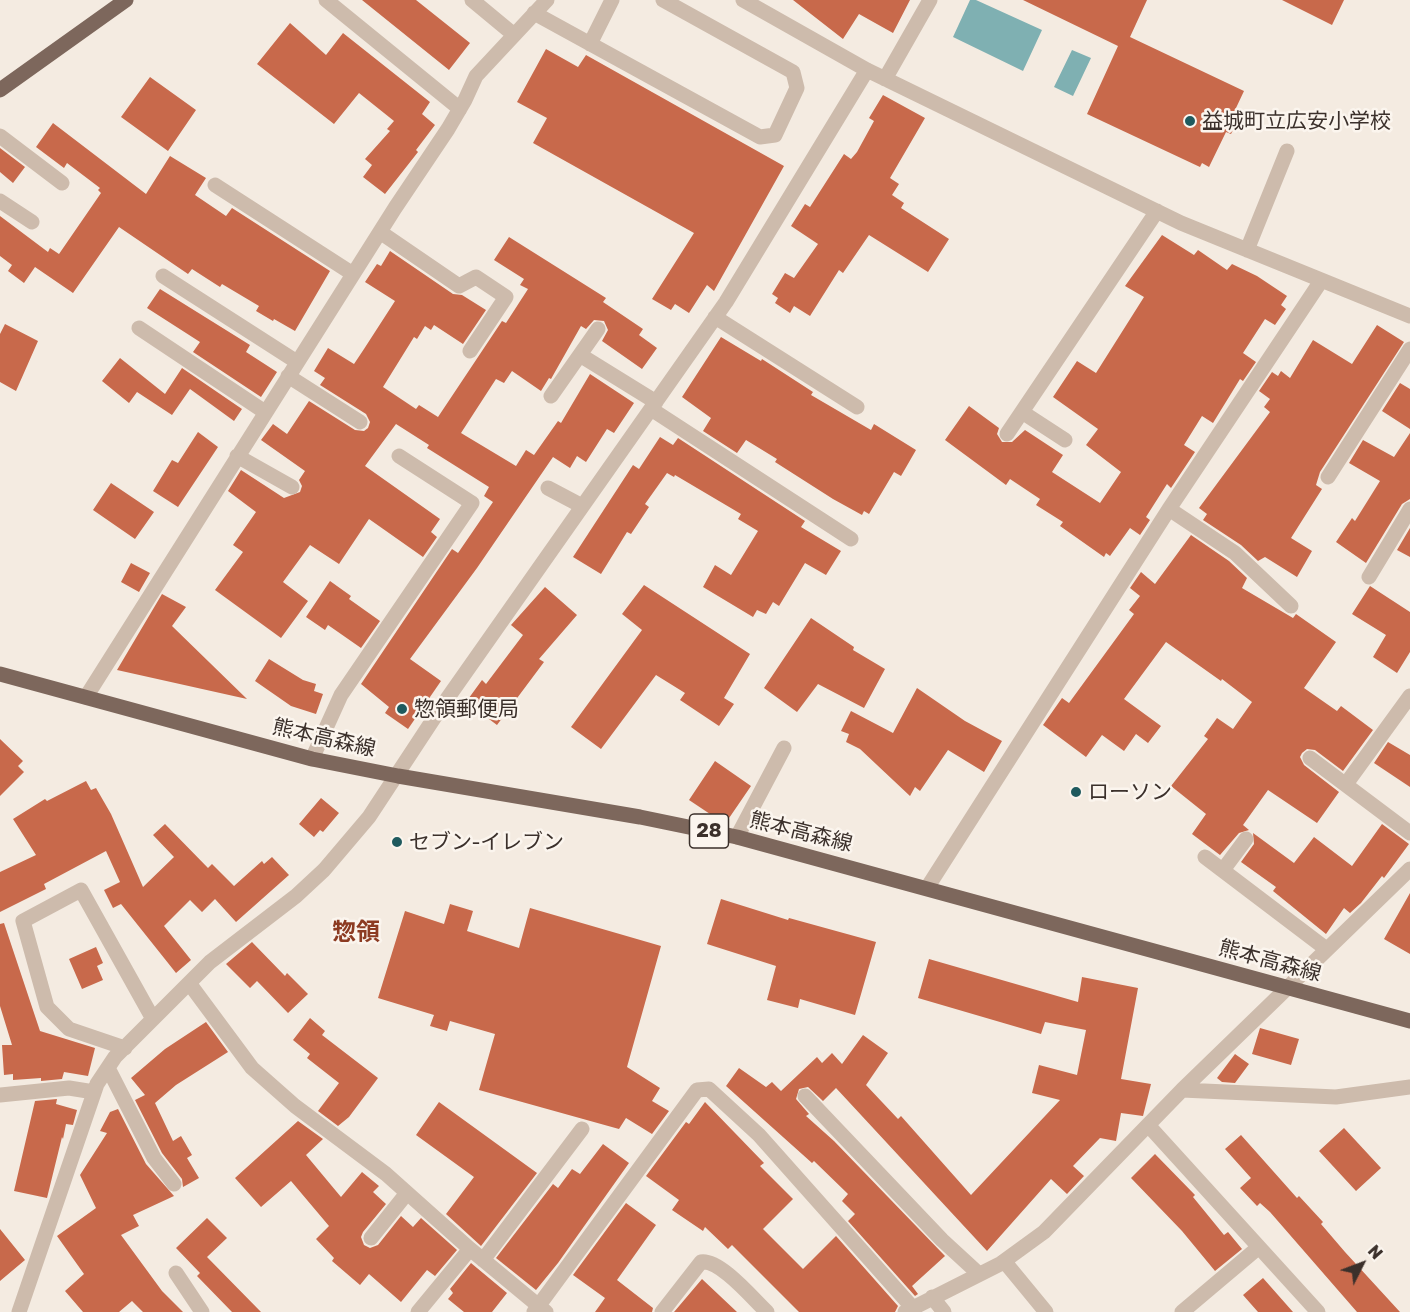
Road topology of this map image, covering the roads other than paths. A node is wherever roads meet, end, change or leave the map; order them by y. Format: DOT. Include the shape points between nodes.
graph roads {
  1 [pos="326,0"];
  2 [pos="472,0"];
  3 [pos="547,0"];
  4 [pos="612,0"];
  5 [pos="663,0"];
  6 [pos="930,0"];
  7 [pos="124,1"];
  8 [pos="752,2"];
  9 [pos="534,13"];
  10 [pos="513,34"];
  11 [pos="590,44"];
  12 [pos="867,70"];
  13 [pos="885,79"];
  14 [pos="0,90"];
  15 [pos="460,109"];
  16 [pos="0,136"];
  17 [pos="1287,151"];
  18 [pos="62,183"];
  19 [pos="214,185"];
  20 [pos="0,201"];
  21 [pos="1157,211"];
  22 [pos="32,222"];
  23 [pos="380,232"];
  24 [pos="1247,250"];
  25 [pos="353,274"];
  26 [pos="163,276"];
  27 [pos="1321,281"];
  28 [pos="1410,316"];
  29 [pos="715,317"];
  30 [pos="139,328"];
  31 [pos="598,329"];
  32 [pos="1410,349"];
  33 [pos="470,351"];
  34 [pos="580,355"];
  35 [pos="297,362"];
  36 [pos="288,376"];
  37 [pos="551,396"];
  38 [pos="653,405"];
  39 [pos="857,407"];
  40 [pos="265,412"];
  41 [pos="1022,412"];
  42 [pos="360,422"];
  43 [pos="1007,434"];
  44 [pos="1065,440"];
  45 [pos="237,456"];
  46 [pos="399,456"];
  47 [pos="1328,477"];
  48 [pos="292,487"];
  49 [pos="548,488"];
  50 [pos="582,506"];
  51 [pos="1169,509"];
  52 [pos="1410,509"];
  53 [pos="851,539"];
  54 [pos="1368,577"];
  55 [pos="1291,606"];
  56 [pos="0,674"];
  57 [pos="1410,696"];
  58 [pos="86,697"];
  59 [pos="784,748"];
  60 [pos="1310,758"];
  61 [pos="312,759"];
  62 [pos="398,776"];
  63 [pos="1346,784"];
  64 [pos="1410,833"];
  65 [pos="737,837"];
  66 [pos="1246,839"];
  67 [pos="1205,857"];
  68 [pos="1410,868"];
  69 [pos="1223,870"];
  70 [pos="927,888"];
  71 [pos="1325,948"];
  72 [pos="189,983"];
  73 [pos="1286,988"];
  74 [pos="153,1019"];
  75 [pos="1410,1021"];
  76 [pos="125,1047"];
  77 [pos="108,1068"];
  78 [pos="1410,1087"];
  79 [pos="1182,1090"];
  80 [pos="94,1092"];
  81 [pos="0,1095"];
  82 [pos="805,1095"];
  83 [pos="1148,1125"];
  84 [pos="582,1129"];
  85 [pos="174,1184"];
  86 [pos="407,1193"];
  87 [pos="371,1238"];
  88 [pos="1259,1247"];
  89 [pos="470,1249"];
  90 [pos="483,1260"];
  91 [pos="1004,1261"];
  92 [pos="176,1274"];
  93 [pos="979,1274"];
  94 [pos="932,1297"];
  95 [pos="22,1305"];
  96 [pos="539,1310"];
  97 [pos="909,1310"];
  98 [pos="35,1312"];
  99 [pos="202,1312"];
  100 [pos="418,1312"];
  101 [pos="662,1312"];
  102 [pos="767,1312"];
  103 [pos="944,1312"];
  104 [pos="1046,1312"];
  105 [pos="1182,1312"];
  106 [pos="1318,1312"];
  1 -- 15 [label="street"];
  2 -- 10 [label="street"];
  3 -- 9 [label="street"];
  4 -- 11 [label="street"];
  5 -- 11 [label="street" via="793,72 797,88 776,135 760,137"];
  6 -- 13 [label="street"];
  7 -- 14 [label="main road"];
  8 -- 12 [label="street"];
  9 -- 10 [label="street"];
  9 -- 11 [label="street"];
  10 -- 15 [label="street" via="476,76"];
  12 -- 13 [label="street"];
  12 -- 29 [label="street"];
  13 -- 21 [label="street"];
  15 -- 23 [label="street"];
  16 -- 18 [label="street"];
  17 -- 24 [label="street"];
  19 -- 25 [label="street"];
  20 -- 22 [label="street"];
  21 -- 24 [label="street"];
  21 -- 41 [label="street"];
  23 -- 25 [label="street"];
  23 -- 33 [label="street" via="459,286 476,277 506,297"];
  24 -- 27 [label="street"];
  25 -- 35 [label="street"];
  26 -- 35 [label="street"];
  27 -- 28 [label="street"];
  27 -- 51 [label="street"];
  29 -- 38 [label="street"];
  29 -- 39 [label="street"];
  30 -- 40 [label="street"];
  31 -- 34 [label="street"];
  32 -- 47 [label="street"];
  34 -- 37 [label="street"];
  34 -- 38 [label="street"];
  35 -- 36 [label="street"];
  36 -- 40 [label="street"];
  36 -- 42 [label="street"];
  38 -- 50 [label="street"];
  38 -- 53 [label="street"];
  40 -- 45 [label="street"];
  41 -- 43 [label="street"];
  41 -- 44 [label="street"];
  45 -- 48 [label="street"];
  45 -- 58 [label="street"];
  46 -- 61 [label="street" via="472,503 341,695"];
  49 -- 50 [label="street"];
  50 -- 62 [label="street" via="442,706"];
  51 -- 55 [label="street" via="1234,553"];
  51 -- 70 [label="street"];
  52 -- 54 [label="street"];
  56 -- 58 [label="main road, 熊本高森線 / 28"];
  57 -- 63 [label="street"];
  58 -- 61 [label="main road, 熊本高森線 / 28"];
  59 -- 65 [label="street"];
  60 -- 63 [label="street"];
  61 -- 62 [label="main road, 熊本高森線 / 28"];
  62 -- 65 [label="main road, 熊本高森線 / 28"];
  62 -- 72 [label="street" via="324,870"];
  63 -- 64 [label="street"];
  65 -- 70 [label="main road, 熊本高森線 / 28"];
  66 -- 69 [label="street"];
  67 -- 69 [label="street"];
  68 -- 71 [label="street"];
  69 -- 71 [label="street"];
  70 -- 73 [label="main road, 熊本高森線 / 28"];
  71 -- 73 [label="street"];
  72 -- 74 [label="street"];
  72 -- 86 [label="street" via="252,1068"];
  73 -- 75 [label="main road, 熊本高森線 / 28"];
  73 -- 79 [label="street"];
  74 -- 76 [label="street"];
  74 -- 76 [label="street" via="81,890 23,921 47,1007 69,1029"];
  76 -- 77 [label="street"];
  77 -- 80 [label="street"];
  77 -- 85 [label="street" via="154,1158"];
  78 -- 79 [label="street" via="1336,1097"];
  79 -- 83 [label="street"];
  80 -- 81 [label="street" via="69,1088"];
  80 -- 95 [label="street"];
  82 -- 93 [label="street"];
  83 -- 88 [label="street"];
  83 -- 91 [label="street" via="1044,1232"];
  84 -- 90 [label="street"];
  86 -- 87 [label="street"];
  86 -- 89 [label="street"];
  88 -- 105 [label="street"];
  88 -- 106 [label="street"];
  89 -- 90 [label="street"];
  89 -- 100 [label="street"];
  90 -- 96 [label="street"];
  91 -- 93 [label="street"];
  91 -- 104 [label="street"];
  92 -- 99 [label="street"];
  93 -- 94 [label="street"];
  94 -- 97 [label="street"];
  94 -- 103 [label="street"];
  95 -- 98 [label="street"];
  96 -- 97 [label="street" via="697,1090 709,1089 759,1135"];
  101 -- 102 [label="street" via="701,1262 708,1261"];
}
